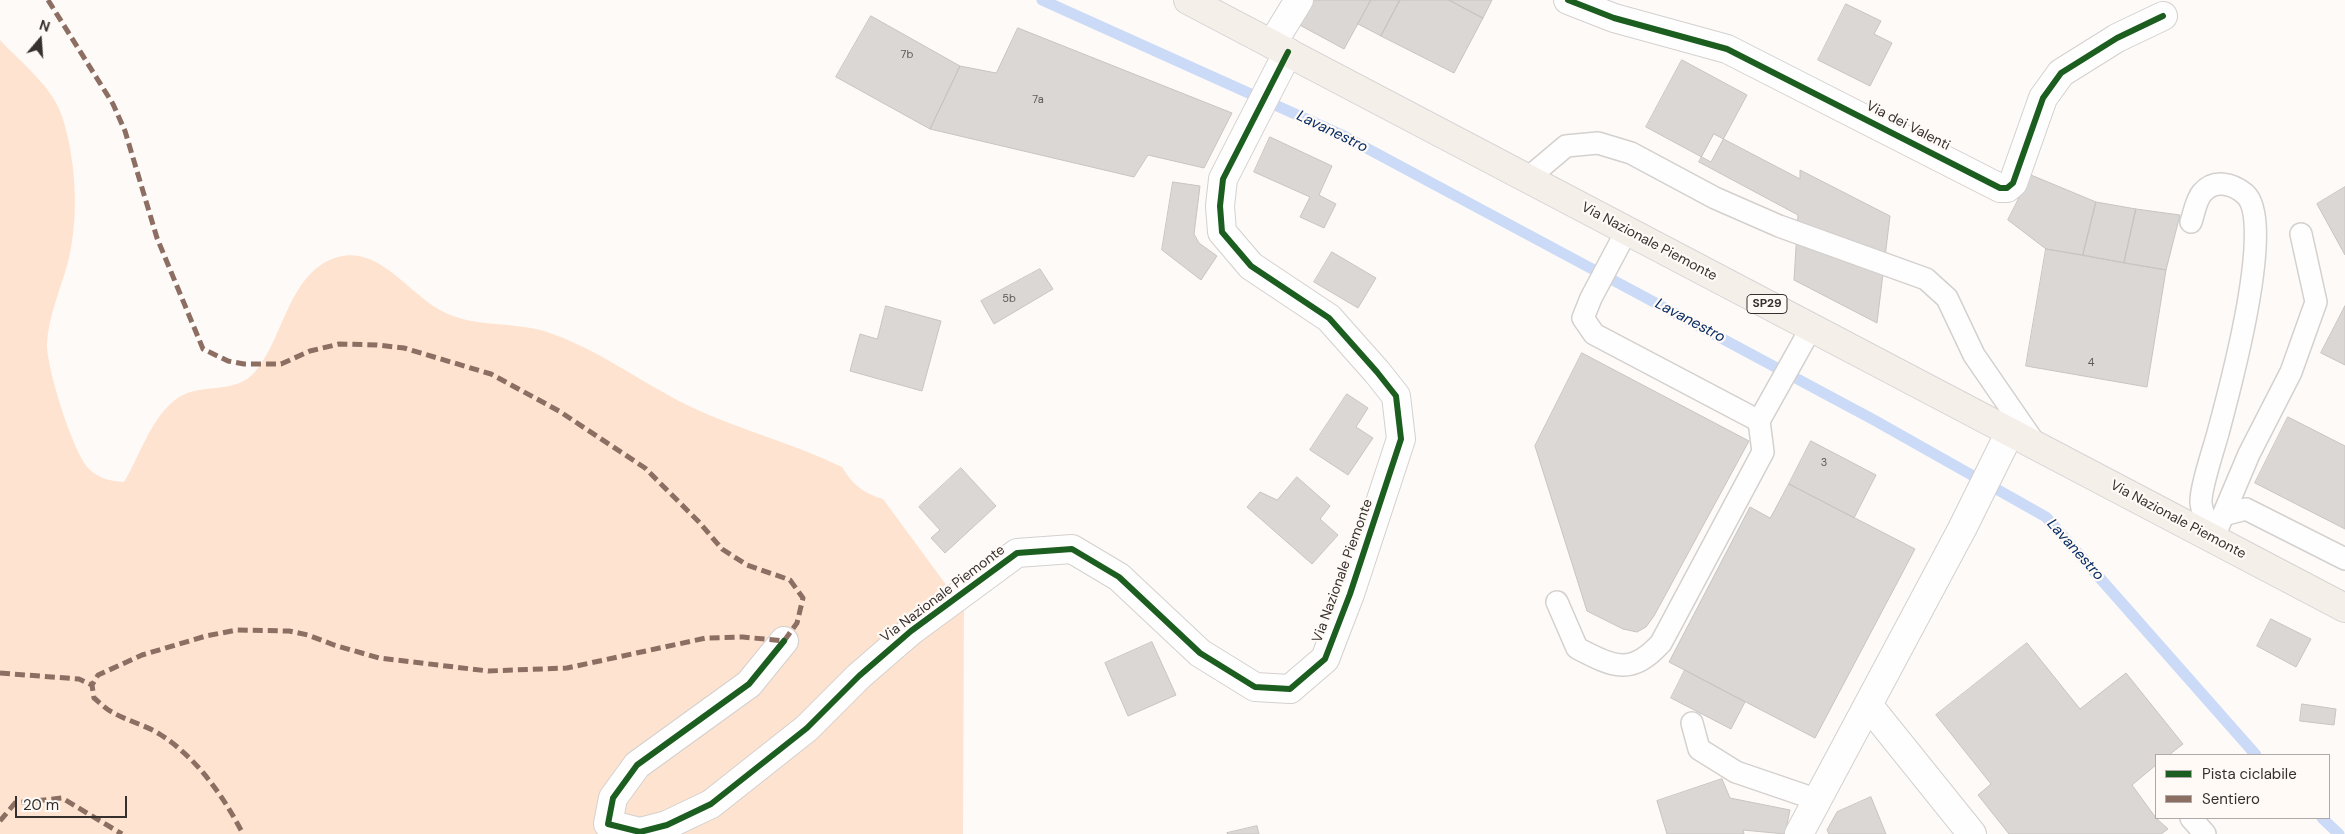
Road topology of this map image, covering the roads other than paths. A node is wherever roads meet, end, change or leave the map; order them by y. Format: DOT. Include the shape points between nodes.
graph roads {
  1 [pos="1188,0"];
  2 [pos="1299,0"];
  3 [pos="1568,0"];
  4 [pos="2163,16"];
  5 [pos="1280,48"];
  6 [pos="1528,178"];
  7 [pos="2191,222"];
  8 [pos="1627,230"];
  9 [pos="2301,234"];
  10 [pos="1811,328"];
  11 [pos="1759,421"];
  12 [pos="2005,443"];
  13 [pos="2036,446"];
  14 [pos="2218,527"];
  15 [pos="2345,559"];
  16 [pos="1557,602"];
  17 [pos="2345,608"];
  18 [pos="784,641"];
  19 [pos="1869,706"];
  20 [pos="1692,723"];
  21 [pos="1818,800"];
  22 [pos="2191,819"];
  23 [pos="1800,834"];
  24 [pos="1972,834"];
  25 [pos="2205,834"];
  1 -- 5 [label="main road, Via Nazionale Piemonte / SP29"];
  2 -- 5 [label="street"];
  3 -- 4 [label="street, Via dei Valenti" via="1614,18 1727,49 2000,188 2013,184 2043,98 2061,73 2117,38"];
  5 -- 6 [label="main road, Via Nazionale Piemonte / SP29"];
  5 -- 18 [label="street, Via Nazionale Piemonte" via="1223,179 1222,232 1251,266 1329,318 1396,396 1401,439 1350,594 1324,659 1290,689 1255,686 1200,653 1119,577 1072,549 1016,553 911,631 859,676 807,728 710,804 666,825 640,832 608,824 613,798 637,765 749,684"];
  6 -- 8 [label="main road, Via Nazionale Piemonte / SP29"];
  6 -- 13 [label="lane" via="1566,146 1598,142 1631,153 1715,198 1778,226 1926,279 1947,298 1974,355"];
  7 -- 14 [label="lane" via="2200,194 2213,184 2228,184 2240,190 2251,200 2255,215 2251,282 2232,383 2201,502"];
  8 -- 10 [label="main road, Via Nazionale Piemonte / SP29"];
  8 -- 11 [label="lane" via="1583,318 1594,334"];
  9 -- 14 [label="lane" via="2316,302 2291,372 2270,409"];
  10 -- 11 [label="lane"];
  10 -- 12 [label="main road, Via Nazionale Piemonte / SP29"];
  11 -- 16 [label="lane" via="1763,452 1661,643 1648,658 1630,666 1600,660 1577,648"];
  12 -- 13 [label="main road, Via Nazionale Piemonte / SP29"];
  12 -- 19 [label="street"];
  13 -- 14 [label="main road, Via Nazionale Piemonte / SP29"];
  14 -- 15 [label="lane" via="2246,509"];
  14 -- 17 [label="main road, Via Nazionale Piemonte / SP29"];
  19 -- 21 [label="street"];
  19 -- 24 [label="street"];
  20 -- 21 [label="lane" via="1699,749 1736,772"];
  21 -- 23 [label="street"];
  22 -- 25 [label="lane"];
}
